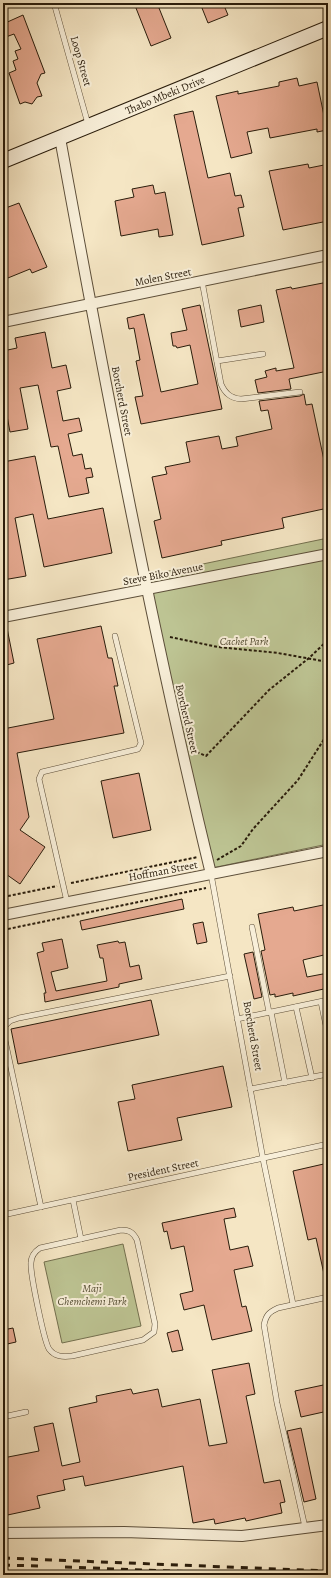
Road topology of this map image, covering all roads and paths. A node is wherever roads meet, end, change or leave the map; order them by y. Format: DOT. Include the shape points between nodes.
graph roads {
  1 [pos="54,3"];
  2 [pos="328,28"];
  3 [pos="89,125"];
  4 [pos="60,138"];
  5 [pos="3,161"];
  6 [pos="328,255"];
  7 [pos="202,281"];
  8 [pos="90,304"];
  9 [pos="3,322"];
  10 [pos="263,354"];
  11 [pos="217,361"];
  12 [pos="300,392"];
  13 [pos="328,554"];
  14 [pos="148,589"];
  15 [pos="3,617"];
  16 [pos="115,636"];
  17 [pos="170,637"];
  18 [pos="328,640"];
  19 [pos="309,658"];
  20 [pos="328,662"];
  21 [pos="328,733"];
  22 [pos="180,745"];
  23 [pos="328,851"];
  24 [pos="209,865"];
  25 [pos="63,885"];
  26 [pos="213,887"];
  27 [pos="3,897"];
  28 [pos="67,902"];
  29 [pos="3,914"];
  30 [pos="252,927"];
  31 [pos="3,930"];
  32 [pos="230,976"];
  33 [pos="328,1000"];
  34 [pos="321,1002"];
  35 [pos="296,1007"];
  36 [pos="270,1012"];
  37 [pos="237,1019"];
  38 [pos="3,1028"];
  39 [pos="3,1031"];
  40 [pos="328,1035"];
  41 [pos="328,1074"];
  42 [pos="312,1078"];
  43 [pos="285,1083"];
  44 [pos="250,1089"];
  45 [pos="328,1144"];
  46 [pos="263,1159"];
  47 [pos="73,1200"];
  48 [pos="41,1207"];
  49 [pos="3,1215"];
  50 [pos="81,1239"];
  51 [pos="328,1296"];
  52 [pos="293,1304"];
  53 [pos="26,1412"];
  54 [pos="3,1417"];
  55 [pos="328,1525"];
  56 [pos="305,1527"];
  57 [pos="3,1533"];
  1 -- 3 [label="lane, Loop Street"];
  2 -- 3 [label="main road, Thabo Mbeki Drive"];
  3 -- 4 [label="main road, Thabo Mbeki Drive"];
  4 -- 5 [label="main road, Thabo Mbeki Drive"];
  4 -- 8 [label="street, Borcherd Street"];
  6 -- 7 [label="street, Molen Street"];
  7 -- 8 [label="street, Molen Street"];
  7 -- 11 [label="lane"];
  8 -- 9 [label="street, Molen Street"];
  8 -- 14 [label="street, Borcherd Street"];
  10 -- 11 [label="lane"];
  11 -- 12 [label="lane" via="223,389 234,398"];
  13 -- 14 [label="street, Steve Biko Avenue"];
  14 -- 15 [label="street, Steve Biko Avenue"];
  14 -- 22 [label="street, Borcherd Street"];
  16 -- 25 [label="lane" via="141,743 138,748 42,772 39,779"];
  17 -- 19 [label="path" via="218,647"];
  18 -- 19 [label="path"];
  19 -- 20 [label="path"];
  19 -- 22 [label="path" via="269,690 206,756"];
  21 -- 24 [label="path" via="298,780 253,829 241,846"];
  22 -- 24 [label="street, Borcherd Street"];
  23 -- 24 [label="street, Hoffman Street"];
  24 -- 25 [label="path"];
  24 -- 26 [label="lane, Borcherd Street"];
  24 -- 28 [label="street, Hoffman Street"];
  25 -- 27 [label="path"];
  25 -- 28 [label="lane"];
  26 -- 31 [label="path"];
  26 -- 32 [label="lane, Borcherd Street"];
  28 -- 29 [label="street, Hoffman Street"];
  30 -- 36 [label="lane"];
  32 -- 37 [label="lane, Borcherd Street"];
  32 -- 38 [label="lane" via="19,1018 10,1021"];
  33 -- 34 [label="lane"];
  34 -- 35 [label="lane"];
  34 -- 40 [label="lane"];
  35 -- 36 [label="lane"];
  35 -- 42 [label="lane"];
  36 -- 37 [label="lane"];
  36 -- 43 [label="lane"];
  37 -- 44 [label="lane, Borcherd Street"];
  39 -- 48 [label="lane"];
  41 -- 42 [label="lane"];
  42 -- 43 [label="lane"];
  43 -- 44 [label="lane"];
  44 -- 46 [label="lane, Borcherd Street"];
  45 -- 46 [label="lane, President Street"];
  46 -- 47 [label="lane, President Street"];
  46 -- 52 [label="lane, Borcherd Street"];
  47 -- 48 [label="lane, President Street"];
  47 -- 50 [label="lane"];
  48 -- 49 [label="lane, President Street"];
  50 -- 50 [label="lane" via="121,1230 128,1230 133,1234 137,1240 152,1310 154,1332 143,1340 63,1357 55,1354 47,1343 31,1264 32,1257 40,1248"];
  51 -- 52 [label="lane"];
  52 -- 56 [label="lane" via="270,1312 264,1325 277,1402"];
  53 -- 54 [label="lane"];
  55 -- 56 [label="street"];
  56 -- 57 [label="street" via="242,1536 124,1532"];
}
